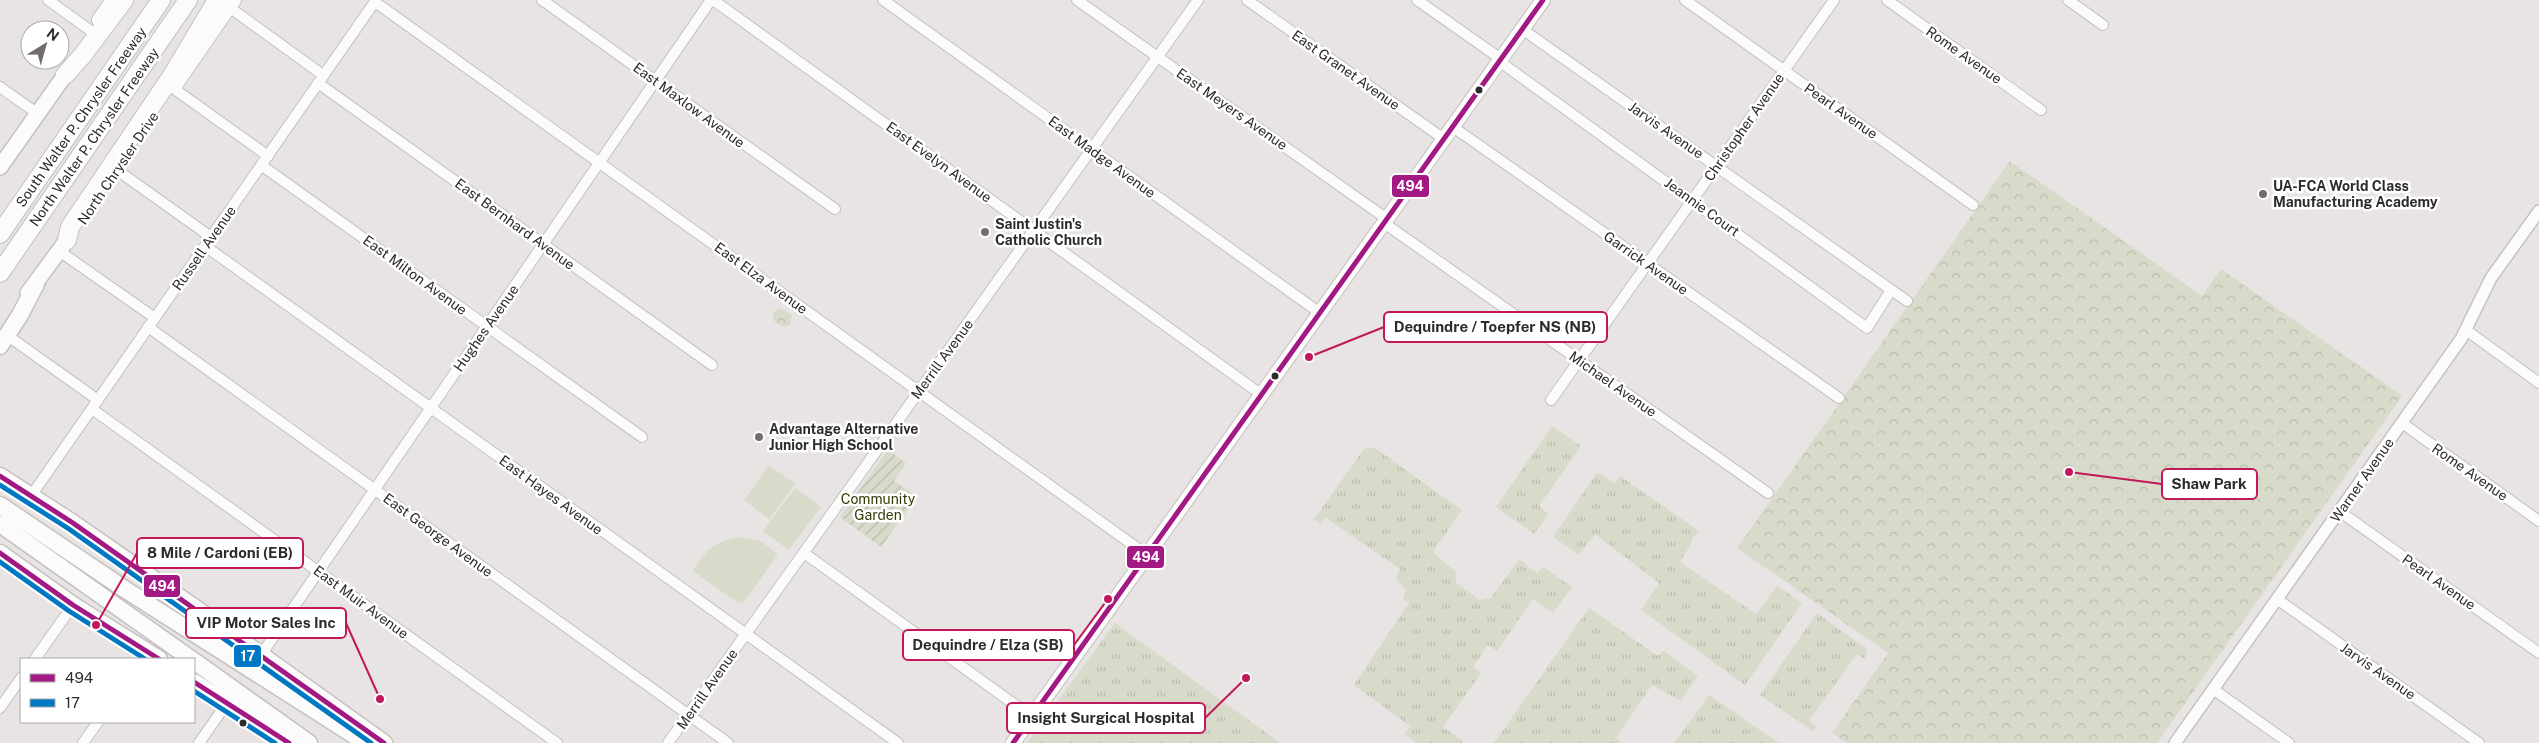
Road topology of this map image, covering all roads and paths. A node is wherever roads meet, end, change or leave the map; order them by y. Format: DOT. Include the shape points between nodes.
graph roads {
  1 [pos="48,0"];
  2 [pos="113,0"];
  3 [pos="124,0"];
  4 [pos="162,0"];
  5 [pos="188,0"];
  6 [pos="542,0"];
  7 [pos="712,0"];
  8 [pos="883,0"];
  9 [pos="1077,0"];
  10 [pos="1198,0"];
  11 [pos="1247,0"];
  12 [pos="1417,0"];
  13 [pos="1543,0"];
  14 [pos="1685,0"];
  15 [pos="1834,0"];
  16 [pos="1887,0"];
  17 [pos="2068,0"];
  18 [pos="375,1"];
  19 [pos="226,2"];
  20 [pos="2103,25"];
  21 [pos="1522,29"];
  22 [pos="91,31"];
  23 [pos="1158,57"];
  24 [pos="1500,60"];
  25 [pos="1784,70"];
  26 [pos="65,75"];
  27 [pos="321,79"];
  28 [pos="655,81"];
  29 [pos="0,87"];
  30 [pos="173,88"];
  31 [pos="2041,110"];
  32 [pos="38,114"];
  33 [pos="1453,127"];
  34 [pos="1444,139"];
  35 [pos="1092,150"];
  36 [pos="264,161"];
  37 [pos="600,162"];
  38 [pos="1716,166"];
  39 [pos="0,167"];
  40 [pos="117,170"];
  41 [pos="1692,200"];
  42 [pos="1973,205"];
  43 [pos="835,209"];
  44 [pos="2539,211"];
  45 [pos="1386,221"];
  46 [pos="1034,230"];
  47 [pos="0,234"];
  48 [pos="208,242"];
  49 [pos="63,245"];
  50 [pos="543,245"];
  51 [pos="1647,263"];
  52 [pos="0,273"];
  53 [pos="36,284"];
  54 [pos="1891,290"];
  55 [pos="1907,301"];
  56 [pos="1320,314"];
  57 [pos="155,318"];
  58 [pos="487,326"];
  59 [pos="148,327"];
  60 [pos="2466,330"];
  61 [pos="2,338"];
  62 [pos="1579,360"];
  63 [pos="712,365"];
  64 [pos="2539,382"];
  65 [pos="919,392"];
  66 [pos="1262,395"];
  67 [pos="1839,398"];
  68 [pos="98,400"];
  69 [pos="1551,400"];
  70 [pos="431,408"];
  71 [pos="92,409"];
  72 [pos="2402,423"];
  73 [pos="642,437"];
  74 [pos="2,477"];
  75 [pos="375,490"];
  76 [pos="1768,493"];
  77 [pos="31,496"];
  78 [pos="0,505"];
  79 [pos="2339,511"];
  80 [pos="2539,521"];
  81 [pos="0,524"];
  82 [pos="0,553"];
  83 [pos="804,553"];
  84 [pos="1147,555"];
  85 [pos="319,572"];
  86 [pos="2277,599"];
  87 [pos="73,605"];
  88 [pos="746,634"];
  89 [pos="2539,653"];
  90 [pos="262,655"];
  91 [pos="149,657"];
  92 [pos="35,658"];
  93 [pos="190,658"];
  94 [pos="195,663"];
  95 [pos="20,679"];
  96 [pos="195,683"];
  97 [pos="2213,689"];
  98 [pos="228,703"];
  99 [pos="0,708"];
  100 [pos="688,714"];
  101 [pos="1032,717"];
  102 [pos="97,723"];
  103 [pos="83,743"];
  104 [pos="200,743"];
  105 [pos="289,743"];
  106 [pos="309,743"];
  107 [pos="366,743"];
  108 [pos="384,743"];
  109 [pos="557,743"];
  110 [pos="668,743"];
  111 [pos="728,743"];
  112 [pos="898,743"];
  113 [pos="1013,743"];
  114 [pos="2175,743"];
  115 [pos="2288,743"];
  116 [pos="2480,743"];
  1 -- 22 [label="street"];
  2 -- 22 [label="main road"];
  3 -- 26 [label="highway"];
  4 -- 47 [label="highway, South Walter P. Chrysler Freeway"];
  5 -- 52 [label="highway, North Walter P. Chrysler Freeway"];
  6 -- 28 [label="street, East Maxlow Avenue"];
  7 -- 28 [label="street, Hughes Avenue"];
  7 -- 46 [label="street, East Evelyn Avenue"];
  8 -- 35 [label="street, East Madge Avenue"];
  9 -- 23 [label="street, East Meyers Avenue"];
  10 -- 23 [label="street, Merrill Avenue"];
  11 -- 34 [label="street, East Granet Avenue"];
  12 -- 24 [label="street, Jeannie Court"];
  13 -- 21 [label="main road"];
  14 -- 25 [label="street, Pearl Avenue"];
  15 -- 25 [label="street, Christopher Avenue"];
  16 -- 31 [label="street, Rome Avenue"];
  17 -- 20 [label="street"];
  18 -- 27 [label="street, Russell Avenue"];
  18 -- 37 [label="street, East Elza Avenue"];
  19 -- 27 [label="street, East Bernhard Avenue"];
  19 -- 30 [label="main road, North Chrysler Drive"];
  19 -- 49 [label="highway" via="173,74 70,227"];
  21 -- 24 [label="main road"];
  21 -- 38 [label="street, Jarvis Avenue"];
  22 -- 26 [label="main road"];
  23 -- 35 [label="street, Merrill Avenue"];
  23 -- 45 [label="street, East Meyers Avenue"];
  24 -- 33 [label="main road"];
  24 -- 41 [label="street, Jeannie Court"];
  25 -- 38 [label="street, Christopher Avenue"];
  25 -- 42 [label="street, Pearl Avenue"];
  26 -- 32 [label="main road"];
  27 -- 36 [label="street, Russell Avenue"];
  27 -- 50 [label="street, East Bernhard Avenue"];
  28 -- 37 [label="street, Hughes Avenue"];
  28 -- 43 [label="street, East Maxlow Avenue"];
  29 -- 32 [label="street"];
  30 -- 36 [label="street, East Milton Avenue"];
  30 -- 40 [label="main road, North Chrysler Drive"];
  32 -- 39 [label="main road"];
  33 -- 34 [label="main road"];
  33 -- 51 [label="street, Garrick Avenue"];
  34 -- 45 [label="main road"];
  35 -- 46 [label="street, Merrill Avenue"];
  35 -- 56 [label="street, East Madge Avenue"];
  36 -- 48 [label="street, Russell Avenue"];
  36 -- 58 [label="street, East Milton Avenue"];
  37 -- 50 [label="street, Hughes Avenue"];
  37 -- 65 [label="street, East Elza Avenue"];
  38 -- 41 [label="street, Christopher Avenue"];
  38 -- 54 [label="street, Jarvis Avenue"];
  40 -- 48 [label="street, East Hayes Avenue"];
  40 -- 49 [label="main road, North Chrysler Drive"];
  41 -- 51 [label="street, Christopher Avenue"];
  41 -- 54 [label="street, Jeannie Court" via="1867,328"];
  44 -- 60 [label="street, Warner Avenue" via="2491,278"];
  45 -- 56 [label="main road"];
  45 -- 62 [label="street, Michael Avenue"];
  46 -- 65 [label="street, Merrill Avenue"];
  46 -- 66 [label="street, East Evelyn Avenue"];
  48 -- 57 [label="street, Russell Avenue"];
  48 -- 70 [label="street, East Hayes Avenue"];
  49 -- 53 [label="main road, North Chrysler Drive"];
  49 -- 57 [label="street"];
  50 -- 58 [label="street, Hughes Avenue"];
  50 -- 63 [label="street, East Bernhard Avenue"];
  51 -- 62 [label="street, Christopher Avenue"];
  51 -- 67 [label="street, Garrick Avenue"];
  53 -- 61 [label="highway"];
  54 -- 55 [label="street, Jarvis Avenue"];
  56 -- 66 [label="main road"];
  57 -- 59 [label="street, Russell Avenue"];
  58 -- 70 [label="street, Hughes Avenue"];
  58 -- 73 [label="street, East Milton Avenue"];
  59 -- 68 [label="street, Russell Avenue"];
  59 -- 75 [label="street, East George Avenue"];
  60 -- 64 [label="street"];
  60 -- 72 [label="street, Warner Avenue"];
  61 -- 68 [label="street"];
  62 -- 69 [label="street, Christopher Avenue"];
  62 -- 76 [label="street, Michael Avenue"];
  65 -- 83 [label="street, Merrill Avenue"];
  65 -- 84 [label="street, East Elza Avenue"];
  66 -- 84 [label="main road"];
  68 -- 71 [label="street, Russell Avenue"];
  70 -- 75 [label="street, Hughes Avenue"];
  70 -- 88 [label="street, East Hayes Avenue"];
  71 -- 77 [label="street, Russell Avenue"];
  71 -- 85 [label="street, East Muir Avenue"];
  72 -- 79 [label="street, Warner Avenue"];
  72 -- 80 [label="street, Rome Avenue"];
  74 -- 77 [label="highway"];
  75 -- 85 [label="street, Hughes Avenue"];
  75 -- 100 [label="street, East George Avenue"];
  77 -- 90 [label="highway"];
  78 -- 107 [label="highway" via="126,590"];
  79 -- 86 [label="street, Warner Avenue"];
  79 -- 89 [label="street, Pearl Avenue"];
  81 -- 93 [label="highway"];
  82 -- 87 [label="highway"];
  83 -- 88 [label="street, Merrill Avenue"];
  83 -- 101 [label="street"];
  84 -- 101 [label="main road"];
  85 -- 90 [label="street, Hughes Avenue"];
  85 -- 109 [label="street, East Muir Avenue"];
  86 -- 97 [label="street, Warner Avenue"];
  86 -- 116 [label="street, Jarvis Avenue"];
  87 -- 91 [label="highway"];
  87 -- 92 [label="street"];
  88 -- 100 [label="street, Merrill Avenue"];
  88 -- 112 [label="street, East Hayes Avenue"];
  90 -- 108 [label="highway"];
  94 -- 106 [label="highway"];
  95 -- 99 [label="street"];
  96 -- 98 [label="highway"];
  97 -- 114 [label="street, Warner Avenue"];
  97 -- 115 [label="street"];
  98 -- 104 [label="street"];
  98 -- 105 [label="highway"];
  100 -- 110 [label="street, Merrill Avenue"];
  100 -- 111 [label="street, East George Avenue"];
  101 -- 113 [label="main road"];
  102 -- 103 [label="street"];
}
